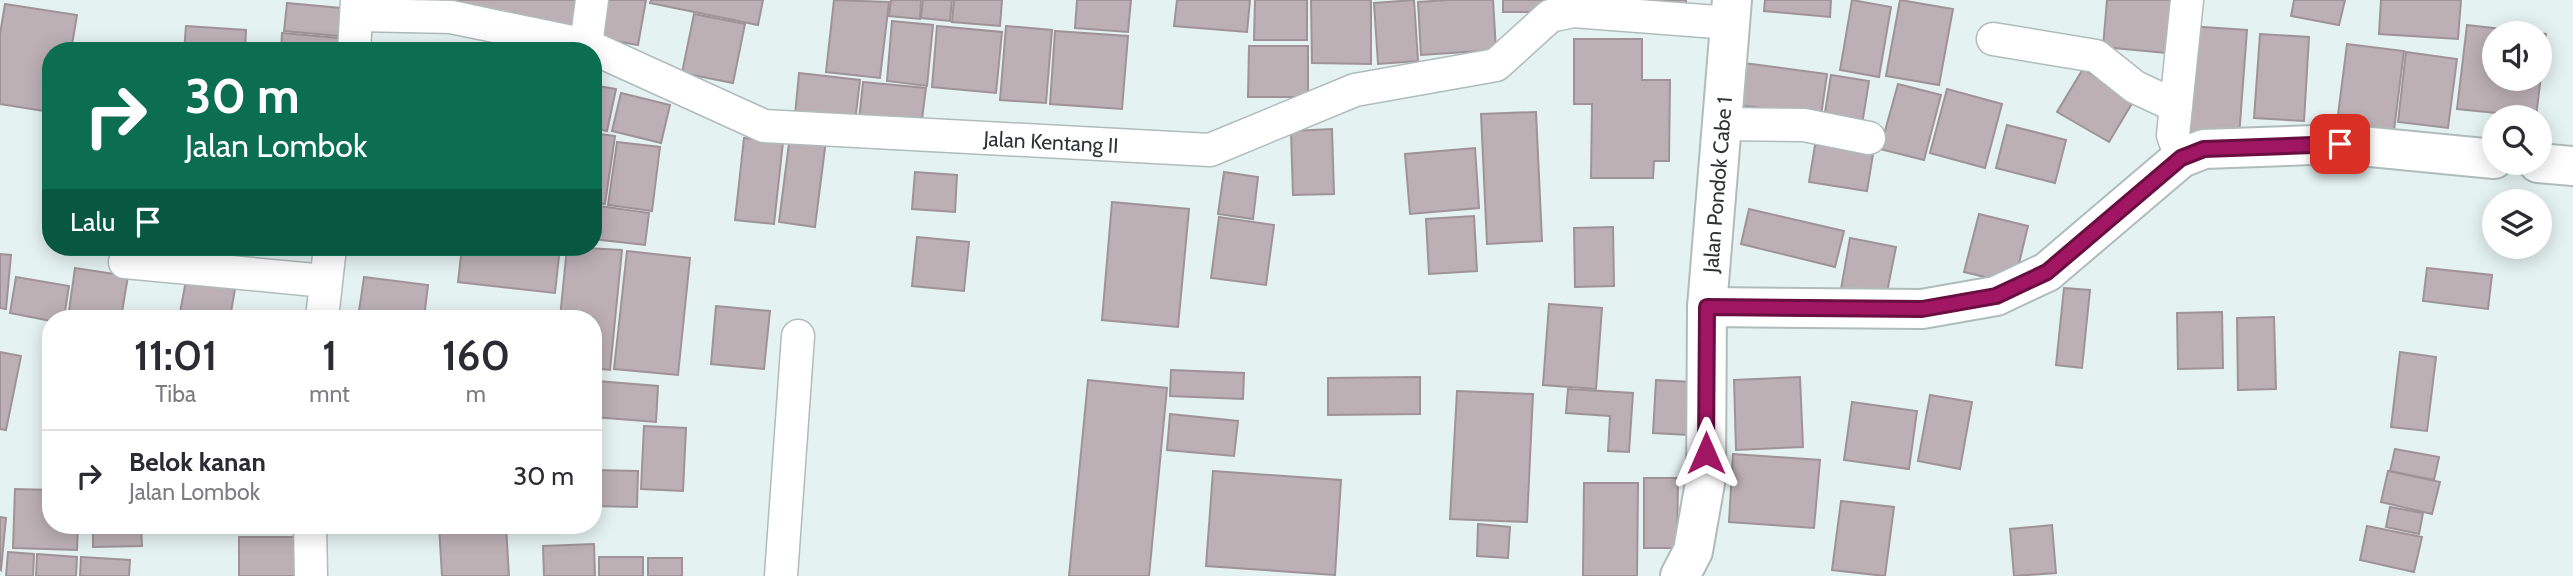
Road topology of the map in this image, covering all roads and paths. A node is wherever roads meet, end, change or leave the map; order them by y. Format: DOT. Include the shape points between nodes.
graph roads {
  1 [pos="592,0"];
  2 [pos="2187,0"];
  3 [pos="358,7"];
  4 [pos="1731,11"];
  5 [pos="1993,39"];
  6 [pos="355,42"];
  7 [pos="572,42"];
  8 [pos="586,42"];
  9 [pos="602,52"];
  10 [pos="2176,106"];
  11 [pos="1722,124"];
  12 [pos="1869,138"];
  13 [pos="2181,158"];
  14 [pos="2482,158"];
  15 [pos="2552,164"];
  16 [pos="2573,166"];
  17 [pos="329,256"];
  18 [pos="125,262"];
  19 [pos="325,281"];
  20 [pos="1707,307"];
  21 [pos="323,310"];
  22 [pos="798,336"];
  23 [pos="310,534"];
  24 [pos="311,576"];
  25 [pos="781,576"];
  26 [pos="1680,576"];
  1 -- 8 [label="street"];
  2 -- 10 [label="street"];
  3 -- 6 [label="street"];
  3 -- 7 [label="street, Jalan Kentang II" via="451,17"];
  4 -- 9 [label="street, Jalan Kentang II" via="1573,11 1550,16 1496,65 1355,90 1210,150 764,126"];
  4 -- 11 [label="street, Jalan Pondok Cabe 1"];
  5 -- 10 [label="street" via="2096,56 2134,87"];
  10 -- 13 [label="street" via="2173,135"];
  11 -- 12 [label="street" via="1804,125"];
  11 -- 20 [label="street, Jalan Pondok Cabe 1"];
  13 -- 14 [label="street" via="2204,149 2340,144"];
  13 -- 20 [label="street" via="2047,272 1996,296 1922,309"];
  15 -- 16 [label="street"];
  17 -- 19 [label="street"];
  18 -- 19 [label="street"];
  19 -- 21 [label="street"];
  20 -- 26 [label="street, Jalan Pondok Cabe 1" via="1706,477 1693,551"];
  22 -- 25 [label="street"];
  23 -- 24 [label="street"];
}
